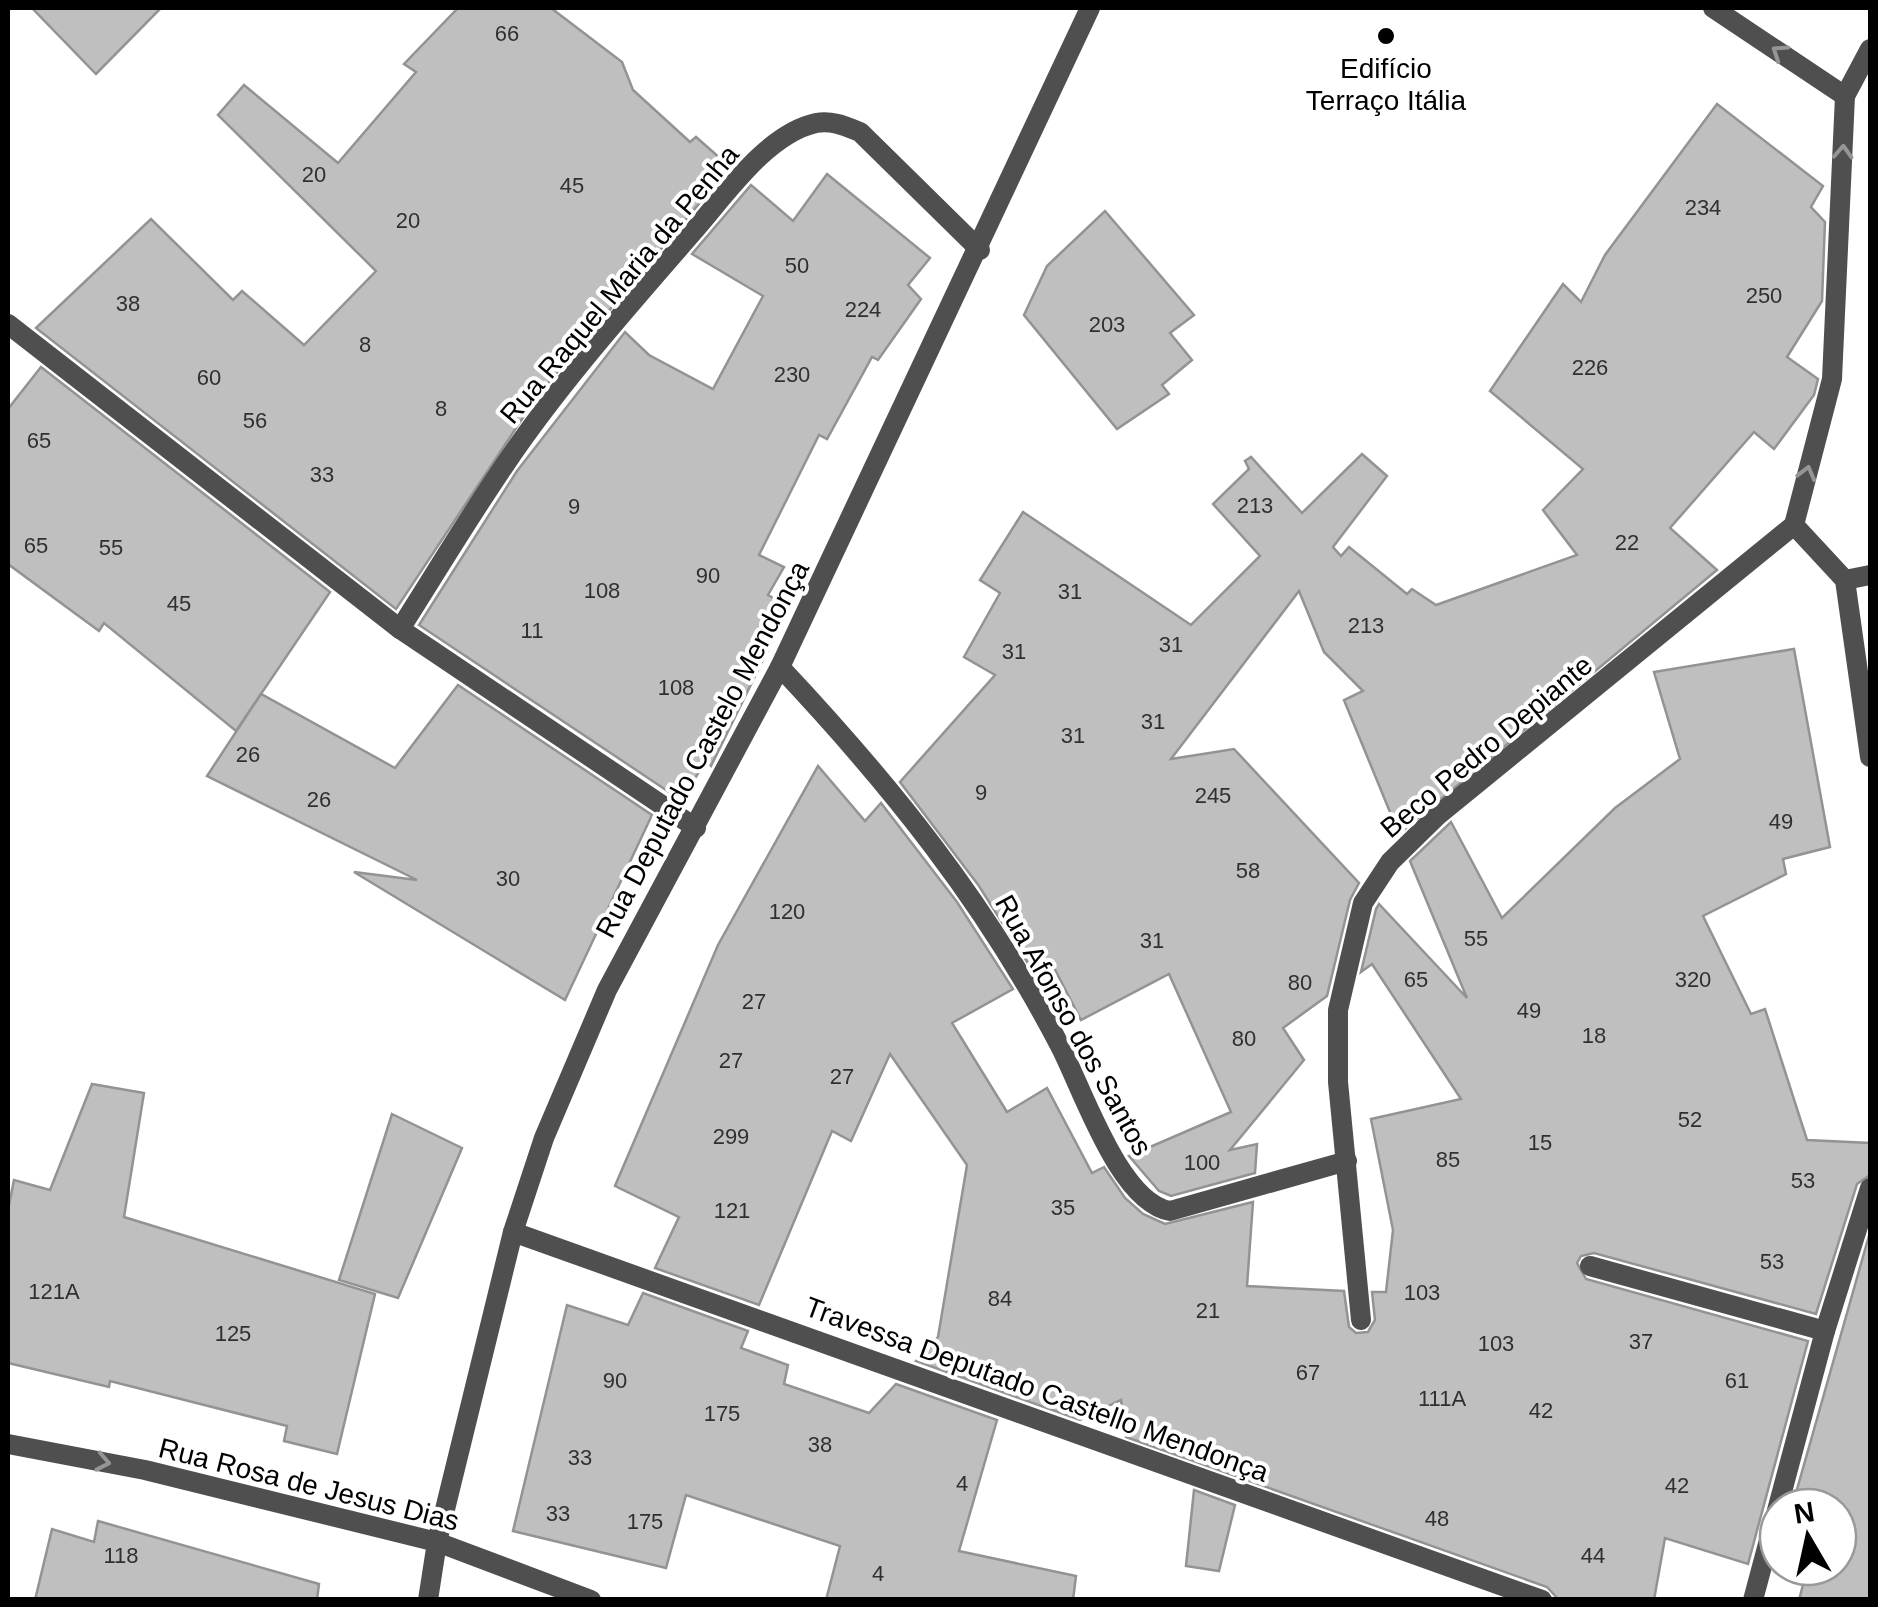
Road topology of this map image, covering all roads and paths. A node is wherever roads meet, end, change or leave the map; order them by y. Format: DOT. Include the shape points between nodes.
graph roads {
  1 [pos="1090,8"];
  2 [pos="1714,8"];
  3 [pos="1870,49"];
  4 [pos="1846,96"];
  5 [pos="980,250"];
  6 [pos="8,324"];
  7 [pos="1794,525"];
  8 [pos="1870,575"];
  9 [pos="1845,580"];
  10 [pos="400,629"];
  11 [pos="780,668"];
  12 [pos="1870,757"];
  13 [pos="696,828"];
  14 [pos="1347,1161"];
  15 [pos="1870,1188"];
  16 [pos="513,1232"];
  17 [pos="1590,1266"];
  18 [pos="1361,1320"];
  19 [pos="1825,1331"];
  20 [pos="8,1444"];
  21 [pos="437,1542"];
  22 [pos="428,1600"];
  23 [pos="590,1600"];
  24 [pos="1542,1600"];
  25 [pos="1753,1600"];
  1 -- 5 [label="street, Rua Deputado Castelo Mendonça"];
  4 -- 2 [label="street, one-way"];
  3 -- 4 [label="street"];
  7 -- 4 [label="street, one-way" via="1832,378"];
  5 -- 10 [label="street, Rua Raquel Maria da Penha" via="860,132 838,123 790,134 608,330 507,460"];
  5 -- 11 [label="street, Rua Deputado Castelo Mendonça"];
  6 -- 10 [label="street"];
  7 -- 9 [label="street"];
  7 -- 14 [label="street, Beco Pedro Depiante" via="1436,816 1390,862 1362,903 1338,1010"];
  8 -- 9 [label="street"];
  9 -- 12 [label="street"];
  10 -- 13 [label="street"];
  11 -- 13 [label="street, Rua Deputado Castelo Mendonça"];
  11 -- 14 [label="street, Rua Afonso dos Santos" via="884,779 983,914 1059,1043 1124,1176 1154,1208 1192,1207"];
  13 -- 16 [label="street, Rua Deputado Castelo Mendonça" via="607,990 544,1138"];
  14 -- 18 [label="street, Beco Pedro Depiante"];
  15 -- 19 [label="street"];
  16 -- 21 [label="street, Rua Deputado Castelo Mendonça"];
  16 -- 24 [label="street, Travessa Deputado Castello Mendonça"];
  17 -- 19 [label="street"];
  19 -- 25 [label="street"];
  20 -- 21 [label="street, Rua Rosa de Jesus Dias, one-way" via="145,1470"];
  21 -- 22 [label="street, Rua Deputado Castelo Mendonça"];
  21 -- 23 [label="street, Rua Rosa de Jesus Dias"];
}
